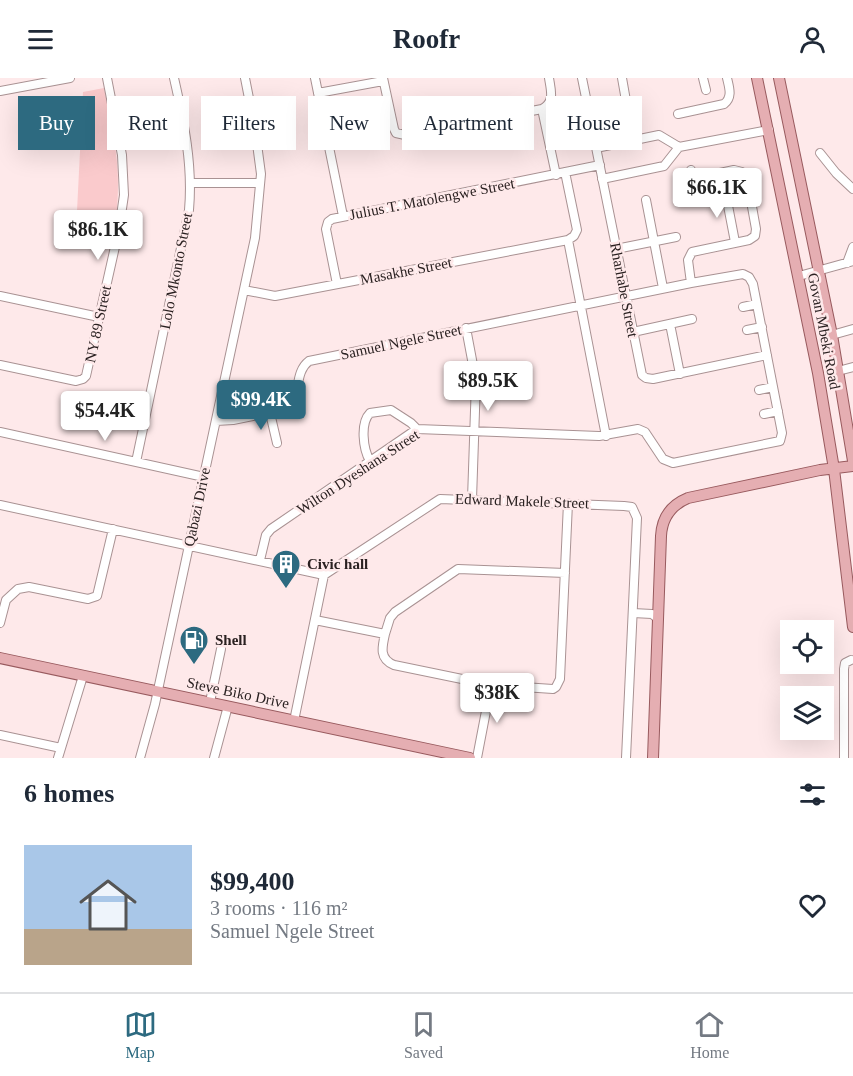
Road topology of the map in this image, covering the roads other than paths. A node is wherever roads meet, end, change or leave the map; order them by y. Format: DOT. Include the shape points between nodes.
graph roads {
  1 [pos="70,78"];
  2 [pos="107,78"];
  3 [pos="174,78"];
  4 [pos="245,78"];
  5 [pos="315,78"];
  6 [pos="549,78"];
  7 [pos="582,78"];
  8 [pos="622,78"];
  9 [pos="703,78"];
  10 [pos="727,78"];
  11 [pos="757,78"];
  12 [pos="779,78"];
  13 [pos="383,80"];
  14 [pos="706,90"];
  15 [pos="0,91"];
  16 [pos="318,93"];
  17 [pos="586,96"];
  18 [pos="625,96"];
  19 [pos="542,109"];
  20 [pos="678,114"];
  21 [pos="769,130"];
  22 [pos="662,136"];
  23 [pos="642,138"];
  24 [pos="679,147"];
  25 [pos="596,150"];
  26 [pos="820,153"];
  27 [pos="668,162"];
  28 [pos="600,165"];
  29 [pos="566,172"];
  30 [pos="556,175"];
  31 [pos="602,179"];
  32 [pos="191,183"];
  33 [pos="260,183"];
  34 [pos="853,189"];
  35 [pos="694,190"];
  36 [pos="725,190"];
  37 [pos="646,200"];
  38 [pos="343,216"];
  39 [pos="676,237"];
  40 [pos="568,240"];
  41 [pos="654,242"];
  42 [pos="735,243"];
  43 [pos="853,247"];
  44 [pos="616,249"];
  45 [pos="850,262"];
  46 [pos="819,270"];
  47 [pos="798,276"];
  48 [pos="691,283"];
  49 [pos="337,284"];
  50 [pos="663,288"];
  51 [pos="244,290"];
  52 [pos="0,296"];
  53 [pos="626,296"];
  54 [pos="757,304"];
  55 [pos="582,305"];
  56 [pos="743,307"];
  57 [pos="99,317"];
  58 [pos="692,319"];
  59 [pos="670,324"];
  60 [pos="762,327"];
  61 [pos="466,328"];
  62 [pos="853,329"];
  63 [pos="747,330"];
  64 [pos="633,332"];
  65 [pos="832,335"];
  66 [pos="767,356"];
  67 [pos="0,365"];
  68 [pos="853,367"];
  69 [pos="838,371"];
  70 [pos="680,374"];
  71 [pos="773,387"];
  72 [pos="759,390"];
  73 [pos="778,411"];
  74 [pos="270,413"];
  75 [pos="764,414"];
  76 [pos="216,421"];
  77 [pos="417,429"];
  78 [pos="474,431"];
  79 [pos="0,432"];
  80 [pos="606,436"];
  81 [pos="277,443"];
  82 [pos="370,461"];
  83 [pos="853,461"];
  84 [pos="136,462"];
  85 [pos="853,466"];
  86 [pos="834,469"];
  87 [pos="204,477"];
  88 [pos="472,499"];
  89 [pos="568,503"];
  90 [pos="0,505"];
  91 [pos="113,529"];
  92 [pos="189,545"];
  93 [pos="260,560"];
  94 [pos="565,573"];
  95 [pos="324,575"];
  96 [pos="633,613"];
  97 [pos="656,614"];
  98 [pos="315,620"];
  99 [pos="0,623"];
  100 [pos="853,627"];
  101 [pos="385,634"];
  102 [pos="221,649"];
  103 [pos="0,658"];
  104 [pos="852,660"];
  105 [pos="83,676"];
  106 [pos="491,685"];
  107 [pos="158,691"];
  108 [pos="210,702"];
  109 [pos="228,706"];
  110 [pos="294,721"];
  111 [pos="0,735"];
  112 [pos="62,748"];
  113 [pos="58,758"];
  114 [pos="140,758"];
  115 [pos="214,758"];
  116 [pos="470,758"];
  117 [pos="477,758"];
  118 [pos="626,758"];
  119 [pos="653,758"];
  120 [pos="844,758"];
  1 -- 15 [label="street"];
  2 -- 57 [label="street, NY 89 Street" via="121,147 124,188"];
  3 -- 32 [label="street, Lolo Mkonto Street" via="187,138"];
  4 -- 33 [label="street, Qabazi Drive"];
  5 -- 16 [label="street"];
  6 -- 19 [label="street" via="551,99"];
  7 -- 17 [label="street, Rharhabe Street"];
  8 -- 18 [label="street"];
  9 -- 14 [label="street"];
  10 -- 20 [label="street" via="729,101"];
  11 -- 21 [label="main road, Govan Mbeki Road"];
  12 -- 46 [label="main road, Govan Mbeki Road"];
  13 -- 16 [label="street"];
  13 -- 19 [label="street" via="394,129 400,135"];
  16 -- 38 [label="street"];
  19 -- 30 [label="street"];
  21 -- 24 [label="street"];
  21 -- 47 [label="main road, Govan Mbeki Road"];
  22 -- 23 [label="street"];
  22 -- 24 [label="street"];
  22 -- 27 [label="street"];
  24 -- 27 [label="street"];
  25 -- 28 [label="street, Rharhabe Street"];
  26 -- 34 [label="street"];
  27 -- 31 [label="street" via="659,168"];
  28 -- 29 [label="street, Julius T. Matolengwe Street"];
  28 -- 31 [label="street, Rharhabe Street"];
  29 -- 30 [label="street, Julius T. Matolengwe Street"];
  29 -- 40 [label="street" via="577,230"];
  30 -- 38 [label="street, Julius T. Matolengwe Street"];
  31 -- 44 [label="street, Rharhabe Street"];
  32 -- 33 [label="street"];
  32 -- 84 [label="street, Lolo Mkonto Street" via="187,224"];
  33 -- 51 [label="street, Qabazi Drive" via="255,237"];
  35 -- 42 [label="street" via="691,174 739,170 745,175 756,233"];
  36 -- 42 [label="street"];
  37 -- 41 [label="street"];
  38 -- 49 [label="street, Julius T. Matolengwe Street" via="329,220 326,225"];
  39 -- 41 [label="street"];
  40 -- 49 [label="street, Masakhe Street"];
  40 -- 55 [label="street"];
  41 -- 44 [label="street"];
  41 -- 50 [label="street"];
  42 -- 48 [label="street" via="692,252 688,260"];
  43 -- 45 [label="street"];
  44 -- 53 [label="street, Rharhabe Street"];
  45 -- 46 [label="street"];
  46 -- 47 [label="street"];
  46 -- 65 [label="main road, Govan Mbeki Road"];
  47 -- 86 [label="main road, Govan Mbeki Road"];
  48 -- 50 [label="street, Samuel Ngele Street"];
  48 -- 54 [label="street, Samuel Ngele Street" via="745,274 753,284"];
  49 -- 51 [label="street, Masakhe Street" via="275,296"];
  50 -- 53 [label="street, Samuel Ngele Street"];
  51 -- 76 [label="street, Qabazi Drive"];
  52 -- 57 [label="street"];
  53 -- 55 [label="street, Samuel Ngele Street"];
  53 -- 64 [label="street, Rharhabe Street"];
  54 -- 56 [label="street"];
  54 -- 60 [label="street"];
  55 -- 61 [label="street, Samuel Ngele Street"];
  55 -- 80 [label="street"];
  57 -- 67 [label="street, NY 89 Street" via="83,379 76,381"];
  58 -- 59 [label="street"];
  59 -- 64 [label="street"];
  59 -- 70 [label="street"];
  60 -- 63 [label="street"];
  60 -- 66 [label="street"];
  61 -- 74 [label="street, Samuel Ngele Street" via="309,361 300,372 290,407"];
  61 -- 78 [label="street" via="476,381"];
  62 -- 65 [label="street"];
  64 -- 70 [label="street, Rharhabe Street" via="644,377"];
  65 -- 69 [label="main road, Govan Mbeki Road"];
  66 -- 70 [label="street, Rharhabe Street"];
  66 -- 71 [label="street"];
  68 -- 69 [label="street"];
  69 -- 83 [label="main road, Govan Mbeki Road"];
  71 -- 72 [label="street"];
  71 -- 73 [label="street"];
  73 -- 75 [label="street"];
  73 -- 80 [label="street, Wilton Dyeshana Street" via="780,441 679,462 663,459 642,430"];
  74 -- 76 [label="street, Samuel Ngele Street"];
  74 -- 81 [label="street"];
  76 -- 87 [label="street, Qabazi Drive"];
  77 -- 78 [label="street, Wilton Dyeshana Street"];
  77 -- 82 [label="street, Wilton Dyeshana Street"];
  77 -- 82 [label="street" via="391,410 370,412 365,420 364,450"];
  78 -- 80 [label="street, Wilton Dyeshana Street"];
  78 -- 88 [label="street"];
  79 -- 84 [label="street"];
  82 -- 93 [label="street, Wilton Dyeshana Street" via="268,532"];
  84 -- 87 [label="street"];
  85 -- 86 [label="main road"];
  86 -- 97 [label="main road" via="688,498 670,510 661,529"];
  86 -- 100 [label="main road, Govan Mbeki Road"];
  87 -- 92 [label="street, Qabazi Drive"];
  88 -- 89 [label="street, Edward Makele Street"];
  88 -- 95 [label="street, Edward Makele Street" via="435,500"];
  89 -- 94 [label="street"];
  89 -- 96 [label="street, Edward Makele Street" via="635,510"];
  90 -- 91 [label="street"];
  91 -- 92 [label="street"];
  91 -- 99 [label="street" via="97,596 88,599 22,588 6,600"];
  92 -- 93 [label="street"];
  92 -- 107 [label="street, Qabazi Drive"];
  93 -- 95 [label="street"];
  94 -- 101 [label="street" via="458,569 395,612"];
  94 -- 106 [label="street" via="556,687 548,690"];
  95 -- 98 [label="street"];
  96 -- 97 [label="street"];
  96 -- 118 [label="street"];
  97 -- 119 [label="main road"];
  98 -- 101 [label="street"];
  98 -- 110 [label="street"];
  101 -- 106 [label="street" via="382,654 389,663"];
  102 -- 108 [label="street"];
  103 -- 105 [label="main road, Steve Biko Drive"];
  104 -- 120 [label="street" via="845,663 844,669"];
  105 -- 107 [label="main road, Steve Biko Drive"];
  105 -- 112 [label="street"];
  106 -- 117 [label="street"];
  107 -- 108 [label="main road, Steve Biko Drive"];
  107 -- 114 [label="street, Qabazi Drive"];
  108 -- 109 [label="main road, Steve Biko Drive"];
  109 -- 110 [label="main road, Steve Biko Drive"];
  109 -- 115 [label="street"];
  110 -- 116 [label="main road, Steve Biko Drive"];
  111 -- 112 [label="street"];
  112 -- 113 [label="street"];
}
